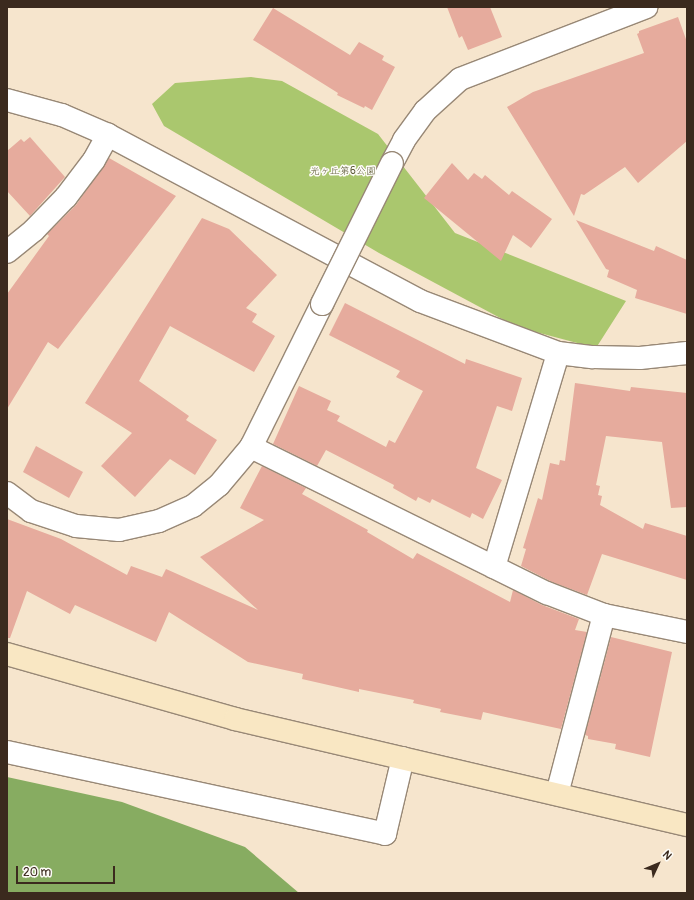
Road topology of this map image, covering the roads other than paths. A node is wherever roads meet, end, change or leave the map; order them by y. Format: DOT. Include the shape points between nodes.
graph roads {
  1 [pos="647,7"];
  2 [pos="7,100"];
  3 [pos="108,134"];
  4 [pos="7,252"];
  5 [pos="558,353"];
  6 [pos="687,353"];
  7 [pos="251,447"];
  8 [pos="7,493"];
  9 [pos="494,567"];
  10 [pos="604,615"];
  11 [pos="687,632"];
  12 [pos="7,654"];
  13 [pos="7,752"];
  14 [pos="403,758"];
  15 [pos="556,794"];
  16 [pos="687,825"];
  1 -- 7 [label="street, bridge" via="460,79 425,111 404,140 392,163"];
  2 -- 3 [label="street" via="62,115"];
  3 -- 4 [label="street" via="94,160 66,197 34,230"];
  3 -- 5 [label="street" via="420,301"];
  5 -- 6 [label="street" via="640,358"];
  5 -- 9 [label="street"];
  7 -- 8 [label="street" via="219,485 193,506 159,521 119,530 76,526 31,511"];
  7 -- 9 [label="street"];
  9 -- 10 [label="street"];
  10 -- 11 [label="street"];
  10 -- 15 [label="street"];
  12 -- 14 [label="street" via="235,719"];
  13 -- 14 [label="street" via="385,834"];
  14 -- 15 [label="street"];
  15 -- 16 [label="street"];
}
